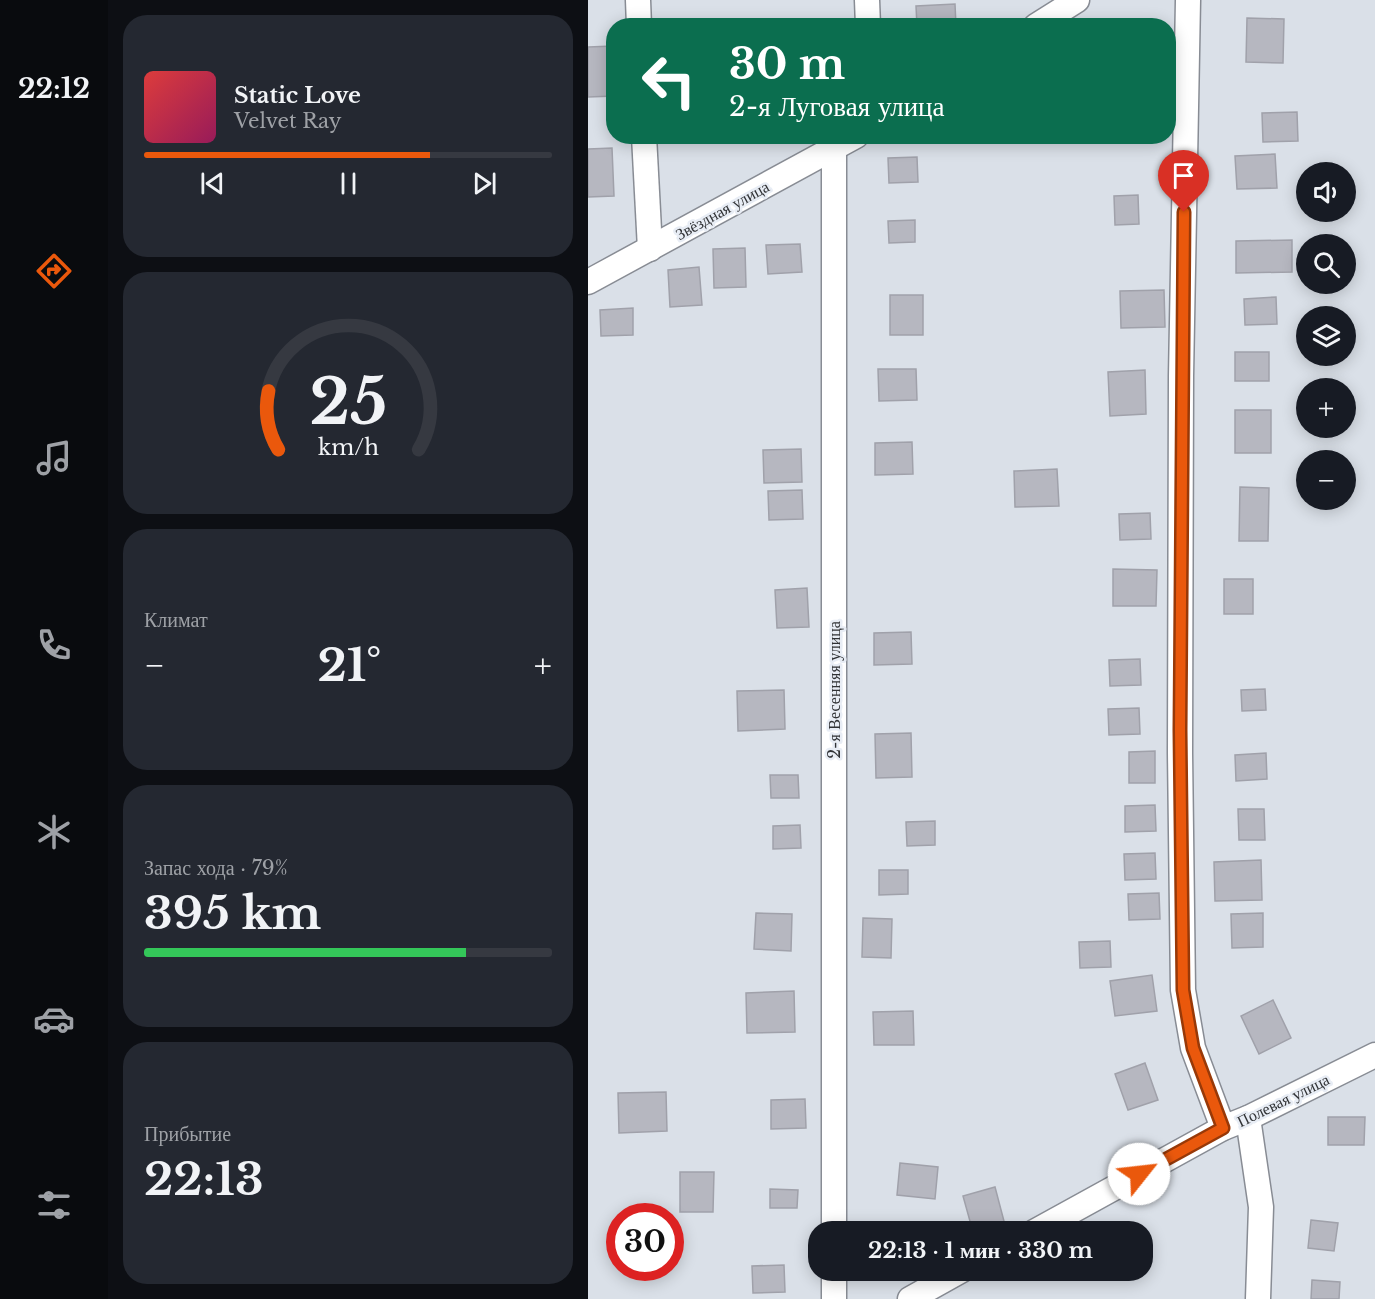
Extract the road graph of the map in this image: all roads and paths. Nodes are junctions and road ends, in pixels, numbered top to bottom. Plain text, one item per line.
1 (638, 0) edge
2 (867, 0) edge
3 (1077, 0) edge
4 (1188, 0) edge
5 (639, 18) edge
6 (868, 18) edge
7 (1049, 18) edge
8 (644, 144) edge
9 (842, 144) edge
10 (834, 149) junction
11 (650, 249) junction
12 (588, 282) edge
13 (1375, 1055) edge
14 (1248, 1118) junction
15 (1223, 1128) junction
16 (834, 1221) edge
17 (1054, 1221) edge
18 (834, 1281) edge
19 (942, 1281) edge
20 (834, 1299) edge
21 (910, 1299) edge
22 (1258, 1299) edge

1 - 5 street
2 - 6 street
3 - 7 street
4 - 15 street
8 - 11 street
9 - 10 street, Звёздная улица
10 - 11 street, Звёздная улица
10 - 16 street, 2-я Весенняя улица
11 - 12 street, Звёздная улица
13 - 14 street, Полевая улица
14 - 15 street, Полевая улица
14 - 22 street
15 - 17 street, Полевая улица
18 - 20 street
19 - 21 street

